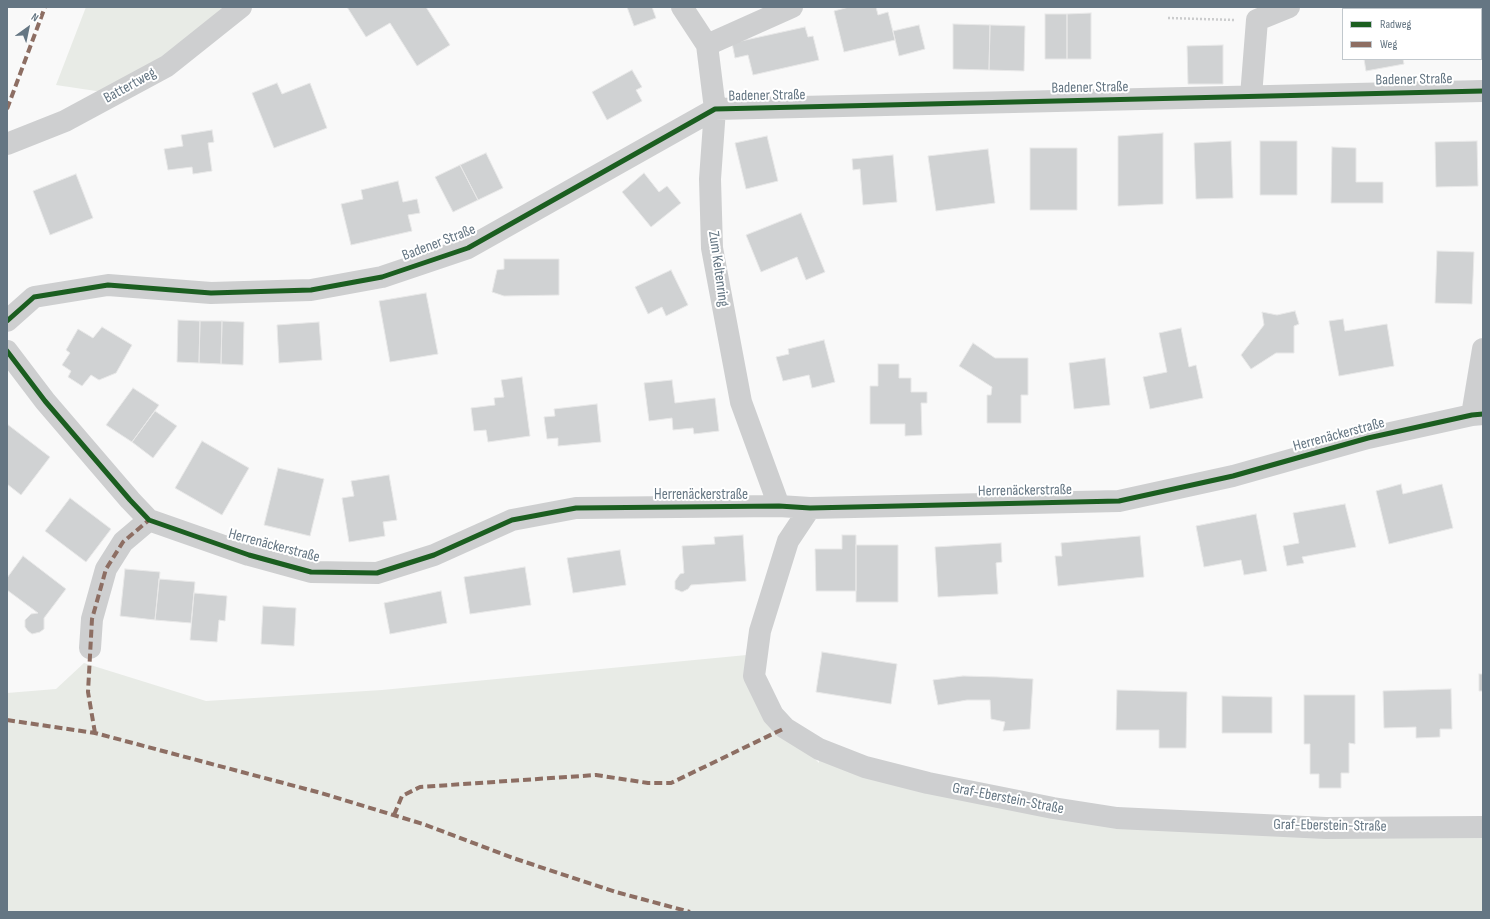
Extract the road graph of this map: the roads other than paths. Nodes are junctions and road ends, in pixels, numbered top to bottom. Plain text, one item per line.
1 (241, 7) edge
2 (682, 7) edge
3 (792, 7) edge
4 (1289, 7) edge
5 (707, 45) junction
6 (1483, 91) edge
7 (1251, 96) junction
8 (715, 109) junction
9 (7, 144) edge
10 (7, 321) edge
11 (1483, 349) edge
12 (7, 351) edge
13 (1477, 414) edge
14 (778, 506) junction
15 (810, 508) junction
16 (149, 520) junction
17 (90, 648) dead end
18 (1483, 827) edge

1 - 9 street, Battertweg
2 - 5 street, Zum Keltenring
3 - 5 street
4 - 7 street
5 - 8 street, Zum Keltenring
6 - 7 street, Badener Straße
7 - 8 street, Badener Straße
8 - 10 street, Badener Straße
8 - 14 street, Zum Keltenring
11 - 13 street
12 - 16 street, Herrenäckerstraße
13 - 15 street, Herrenäckerstraße
14 - 15 street, Herrenäckerstraße
14 - 16 street, Herrenäckerstraße
15 - 18 street, Graf-Eberstein-Straße
16 - 17 street

